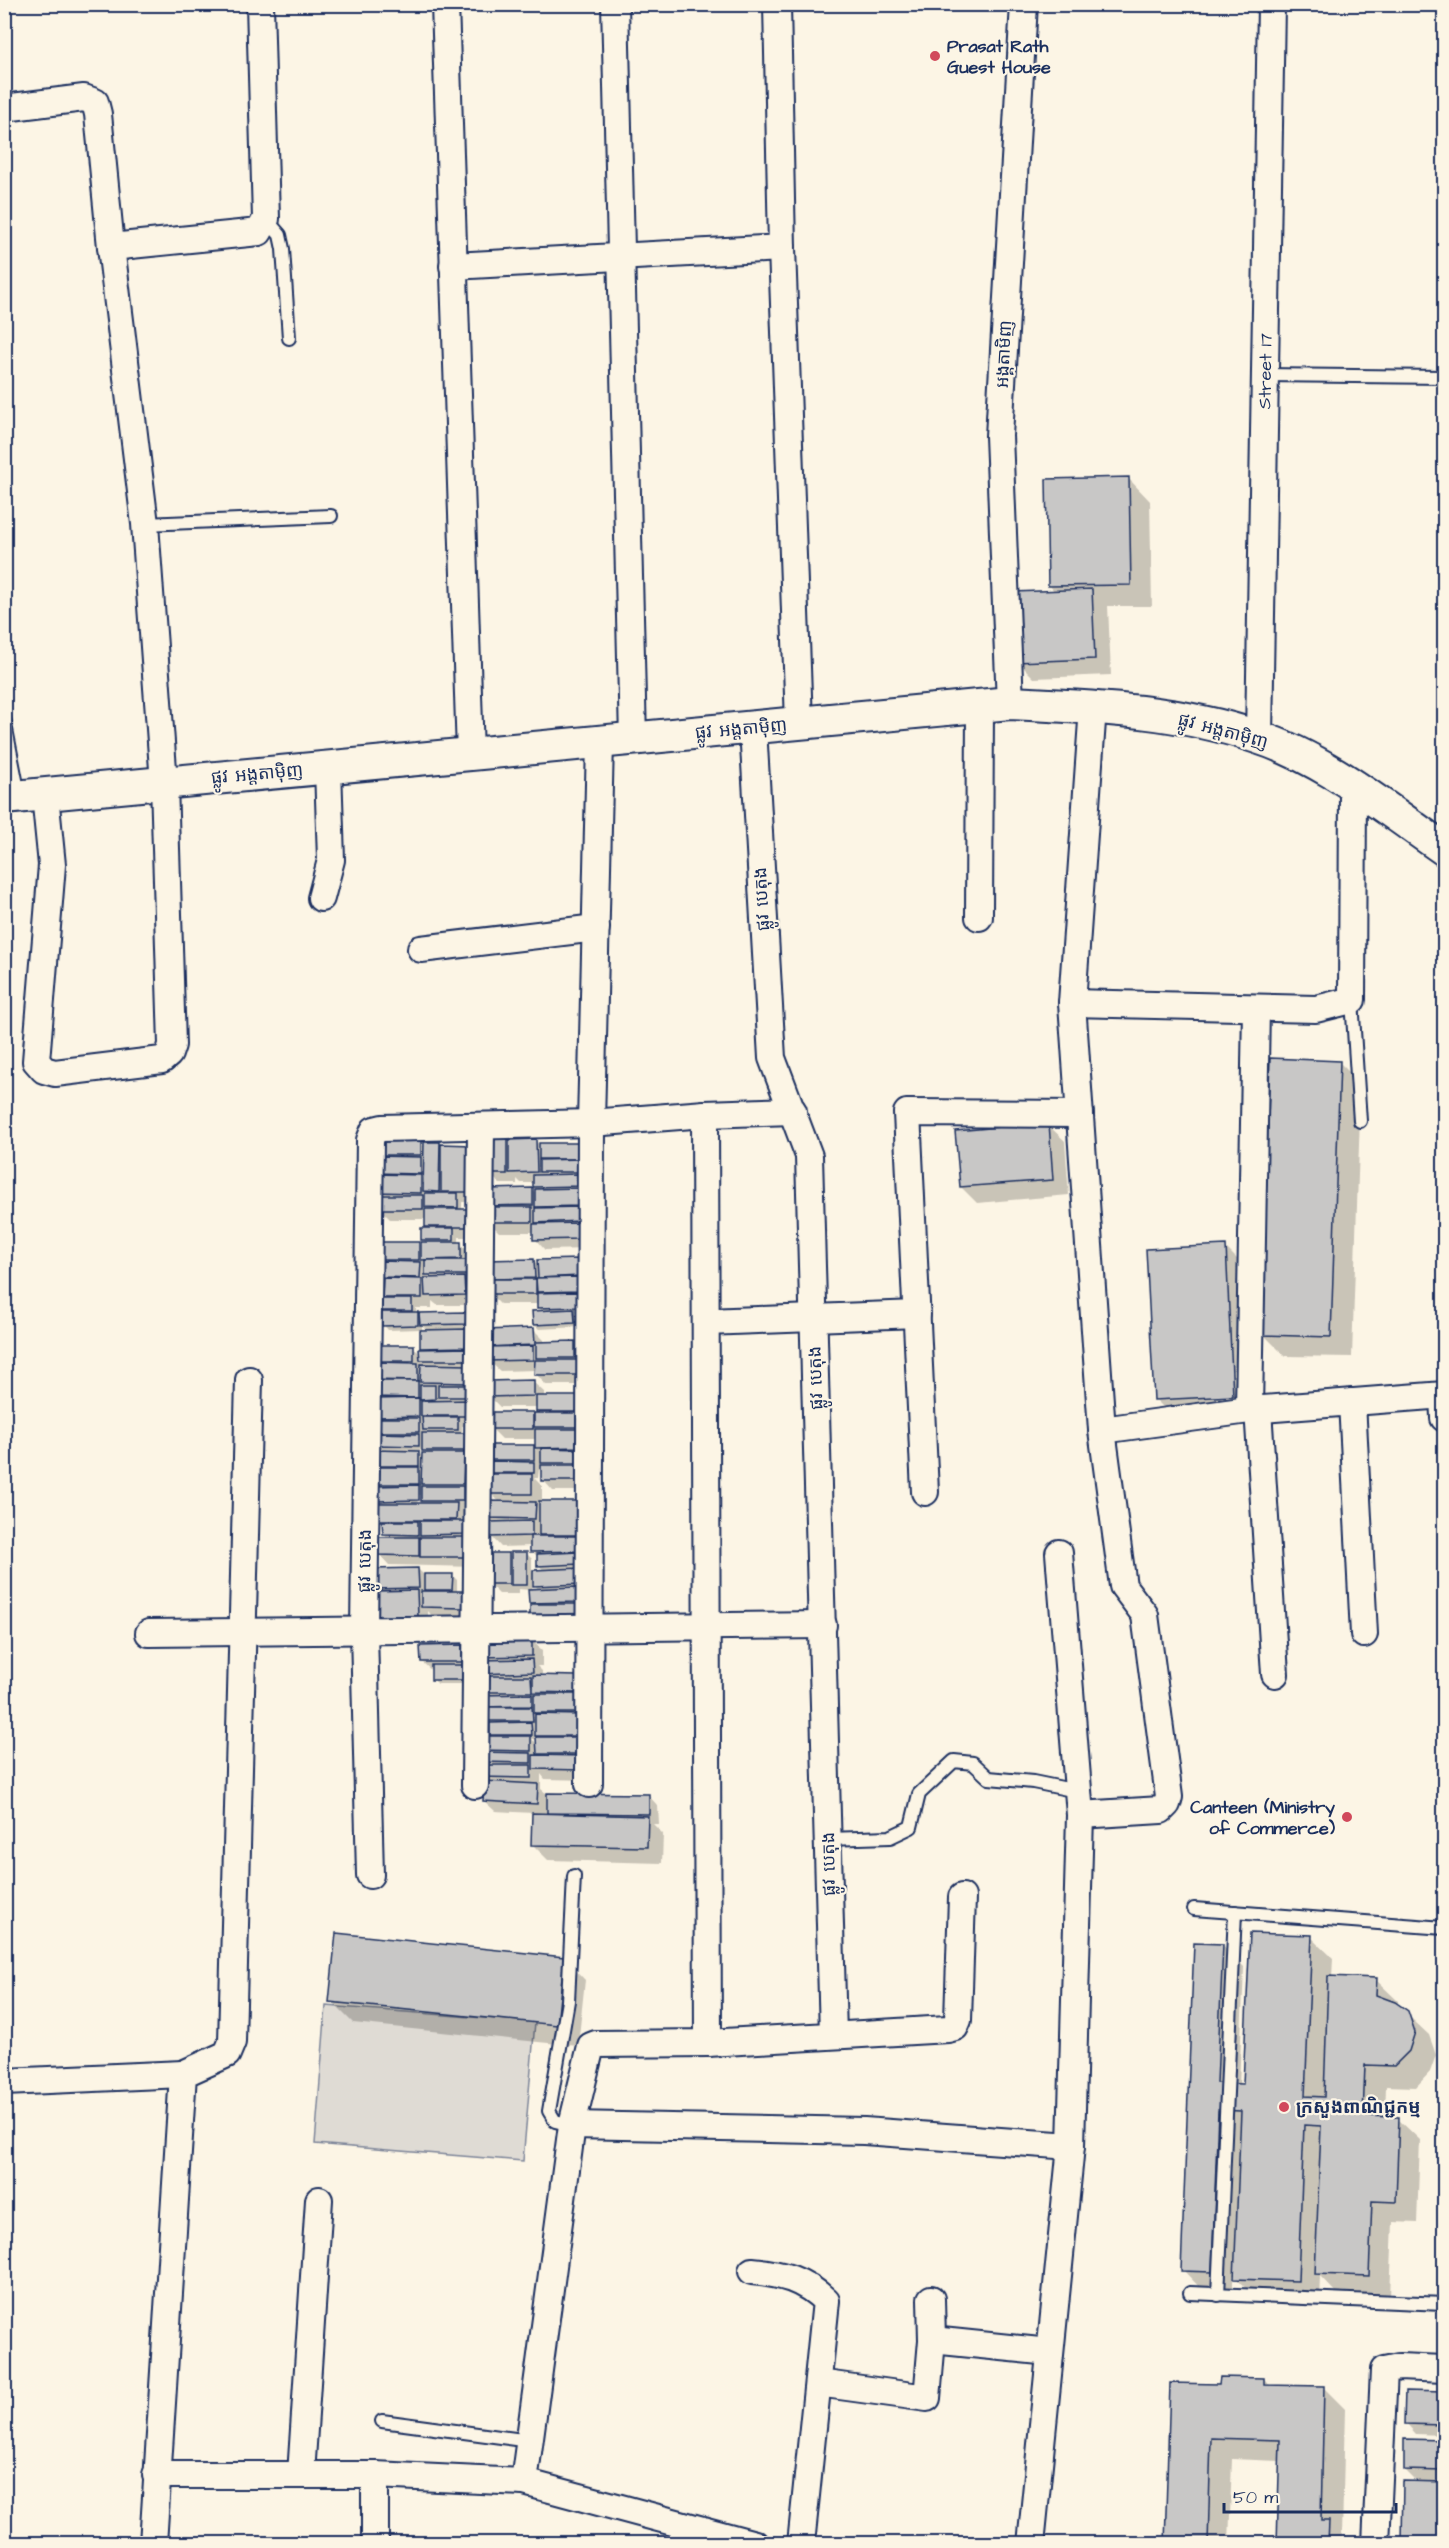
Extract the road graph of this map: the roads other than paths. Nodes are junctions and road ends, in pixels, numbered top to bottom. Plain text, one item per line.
1 (260, 4) edge
2 (445, 4) edge
3 (615, 4) edge
4 (777, 4) edge
5 (1024, 4) edge
6 (1271, 4) edge
7 (4, 108) edge
8 (266, 219) junction
9 (111, 247) junction
10 (782, 248) junction
11 (620, 257) junction
12 (453, 266) junction
13 (289, 339) dead end
14 (1264, 375) junction
15 (1444, 377) edge
16 (331, 516) dead end
17 (145, 524) junction
18 (995, 705) junction
19 (1093, 707) junction
20 (4, 719) edge
21 (799, 723) junction
22 (753, 728) junction
23 (1259, 737) junction
24 (633, 739) junction
25 (600, 742) junction
26 (470, 754) junction
27 (328, 768) junction
28 (164, 783) junction
29 (1353, 786) junction
30 (23, 797) edge
31 (1444, 849) edge
32 (321, 898) dead end
33 (978, 917) dead end
34 (596, 928) junction
35 (421, 949) dead end
36 (1353, 1000) junction
37 (1072, 1003) junction
38 (1256, 1008) junction
39 (793, 1111) junction
40 (705, 1114) junction
41 (1080, 1114) junction
42 (1360, 1121) dead end
43 (591, 1123) junction
44 (481, 1126) junction
45 (917, 1314) junction
46 (814, 1317) junction
47 (706, 1322) junction
48 (249, 1380) dead end
49 (1352, 1402) junction
50 (1444, 1403) edge
51 (1254, 1410) junction
52 (1102, 1431) junction
53 (925, 1492) dead end
54 (1059, 1553) dead end
55 (823, 1625) junction
56 (707, 1627) junction
57 (591, 1628) junction
58 (478, 1629) junction
59 (364, 1631) junction
60 (242, 1632) junction
61 (149, 1633) dead end
62 (1364, 1634) dead end
63 (1275, 1674) dead end
64 (589, 1784) dead end
65 (475, 1785) dead end
66 (1079, 1803) junction
67 (828, 1839) junction
68 (370, 1875) dead end
69 (574, 1876) dead end
70 (962, 1896) dead end
71 (1194, 1909) dead end
72 (1235, 1912) junction
73 (1444, 1928) edge
74 (833, 2035) junction
75 (708, 2043) junction
76 (183, 2074) junction
77 (4, 2082) edge
78 (572, 2125) junction
79 (1071, 2146) junction
80 (320, 2200) dead end
81 (752, 2271) dead end
82 (1190, 2293) dead end
83 (1218, 2295) junction
84 (931, 2299) dead end
85 (1444, 2304) edge
86 (932, 2340) junction
87 (1050, 2352) junction
88 (1444, 2369) edge
89 (818, 2383) junction
90 (382, 2421) dead end
91 (530, 2441) junction
92 (156, 2475) junction
93 (301, 2475) junction
94 (375, 2475) junction
95 (524, 2482) junction
96 (153, 2544) edge
97 (375, 2544) edge
98 (755, 2544) edge
99 (801, 2544) edge
100 (1031, 2544) edge
101 (1376, 2544) edge

1 - 8 street
2 - 12 street
3 - 11 street
4 - 10 street
5 - 18 street, អង្គតាមិញ
6 - 14 street, Street 17
7 - 9 street
8 - 9 street
8 - 13 lane
9 - 17 street
10 - 11 street
10 - 21 street
11 - 12 street
11 - 24 street
12 - 26 street
14 - 15 lane
14 - 23 street, Street 17
16 - 17 lane
17 - 28 street
18 - 19 street, ផ្លូវ អង្តតាម៉ិញ
18 - 21 street, ផ្លូវ អង្តតាម៉ិញ
18 - 33 street, អង្គតាមិញ
19 - 23 street, ផ្លូវ អង្តតាម៉ិញ
19 - 37 street
20 - 30 lane
21 - 22 street, ផ្លូវ អង្តតាម៉ិញ
22 - 24 street, ផ្លូវ អង្តតាម៉ិញ
22 - 39 street, ផ្លូវ បេតុង
23 - 29 street, ផ្លូវ អង្តតាម៉ិញ
24 - 25 street, ផ្លូវ អង្តតាម៉ិញ
25 - 26 street, ផ្លូវ អង្តតាម៉ិញ
25 - 34 street
26 - 27 street, ផ្លូវ អង្តតាម៉ិញ
27 - 28 street, ផ្លូវ អង្តតាម៉ិញ
27 - 32 street
28 - 30 street, ផ្លូវ អង្តតាម៉ិញ
28 - 30 street
29 - 31 street, ផ្លូវ អង្តតាម៉ិញ
29 - 36 street
34 - 35 street
34 - 43 street
36 - 38 street
36 - 42 lane
37 - 38 street
37 - 41 street
38 - 51 street
39 - 40 street
39 - 46 street, ផ្លូវ បេតុង
40 - 43 street
40 - 47 street
41 - 45 street
41 - 52 street
43 - 44 street
43 - 57 street
44 - 58 street
44 - 59 street, ផ្លូវ បេតុង
45 - 46 street
45 - 53 street
46 - 47 street
46 - 55 street, ផ្លូវ បេតុង
47 - 56 street
48 - 60 street
49 - 50 street
49 - 51 street
49 - 62 street
51 - 52 street
51 - 63 street
52 - 66 street
54 - 66 street
55 - 56 street
55 - 67 street, ផ្លូវ បេតុង
56 - 57 street
56 - 75 street
57 - 58 street
57 - 64 street
58 - 59 street
58 - 65 street
59 - 60 street
59 - 68 street, ផ្លូវ បេតុង
60 - 61 street
60 - 76 street
66 - 67 lane
66 - 79 street
67 - 74 street, ផ្លូវ បេតុង
69 - 78 lane
70 - 74 street
71 - 72 lane
72 - 73 lane
72 - 83 lane
74 - 75 street
75 - 78 street
76 - 77 street
76 - 92 street
78 - 79 street
78 - 91 street
79 - 87 street
80 - 93 street
81 - 89 street
82 - 83 lane
83 - 85 lane
84 - 86 street
86 - 87 street
86 - 89 street
87 - 100 street
88 - 101 street
89 - 99 street
90 - 91 lane
91 - 95 street
92 - 93 street
92 - 96 street
93 - 94 street
94 - 95 street
94 - 97 street
95 - 98 street

